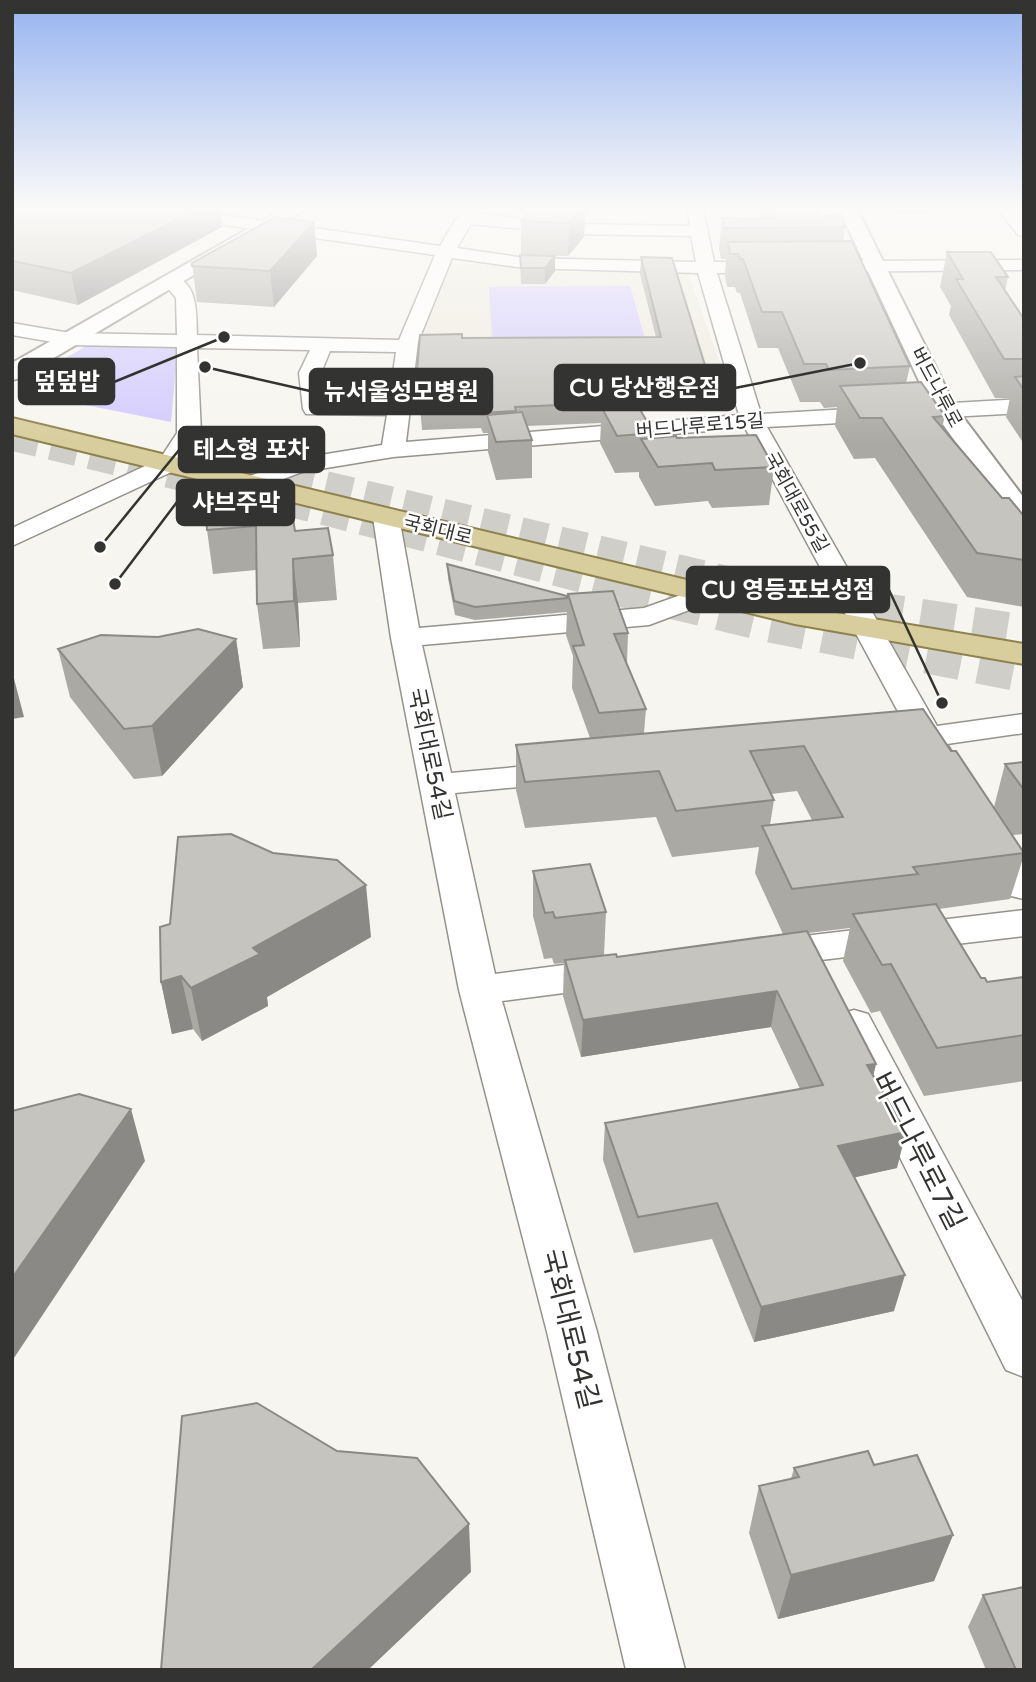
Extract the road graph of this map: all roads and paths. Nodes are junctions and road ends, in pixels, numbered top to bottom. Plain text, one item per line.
1 (159, 287) edge
2 (177, 287) edge
3 (431, 287) edge
4 (712, 287) edge
5 (887, 287) edge
6 (12, 328) edge
7 (70, 338) junction
8 (186, 342) junction
9 (323, 344) junction
10 (407, 346) junction
11 (12, 373) edge
12 (1024, 406) edge
13 (399, 408) junction
14 (944, 409) junction
15 (752, 421) junction
16 (12, 426) edge
17 (393, 450) junction
18 (169, 464) junction
19 (251, 484) junction
20 (386, 517) junction
21 (1024, 517) edge
22 (12, 538) edge
23 (706, 594) junction
24 (867, 629) junction
25 (406, 638) junction
26 (1024, 654) edge
27 (1024, 723) edge
28 (928, 738) junction
29 (872, 743) edge
30 (595, 770) edge
31 (950, 772) edge
32 (436, 785) junction
33 (972, 807) edge
34 (1024, 887) edge
35 (1024, 923) edge
36 (731, 958) edge
37 (648, 968) edge
38 (828, 976) junction
39 (479, 990) junction
40 (1024, 1354) edge
41 (656, 1670) edge

1 - 7 main road
2 - 8 street
3 - 10 street
4 - 15 street, 국회대로55길
5 - 14 main road, 버드나루로
6 - 7 street
7 - 8 street
7 - 11 main road
8 - 9 street
8 - 18 street
9 - 10 street
9 - 13 street
10 - 13 street
12 - 14 street, 버드나루로15길
13 - 17 street
14 - 15 street, 버드나루로15길
14 - 21 main road, 버드나루로
15 - 17 street, 버드나루로15길
15 - 24 street, 국회대로55길
16 - 18 main road, 국회대로
17 - 19 street, 버드나루로15길
18 - 19 main road, 국회대로
18 - 22 street
19 - 20 main road, 국회대로
20 - 23 main road, 국회대로
20 - 25 street, 국회대로54길
23 - 24 main road, 국회대로
23 - 25 street
24 - 26 main road, 국회대로
24 - 28 street, 국회대로55길
25 - 32 street, 국회대로54길
27 - 28 street
28 - 29 street
28 - 31 street, 국회대로55길
30 - 32 street
32 - 39 street, 국회대로54길
33 - 34 street
35 - 38 street
36 - 38 street
37 - 39 street
38 - 40 street, 버드나루로7길
39 - 41 street, 국회대로54길

